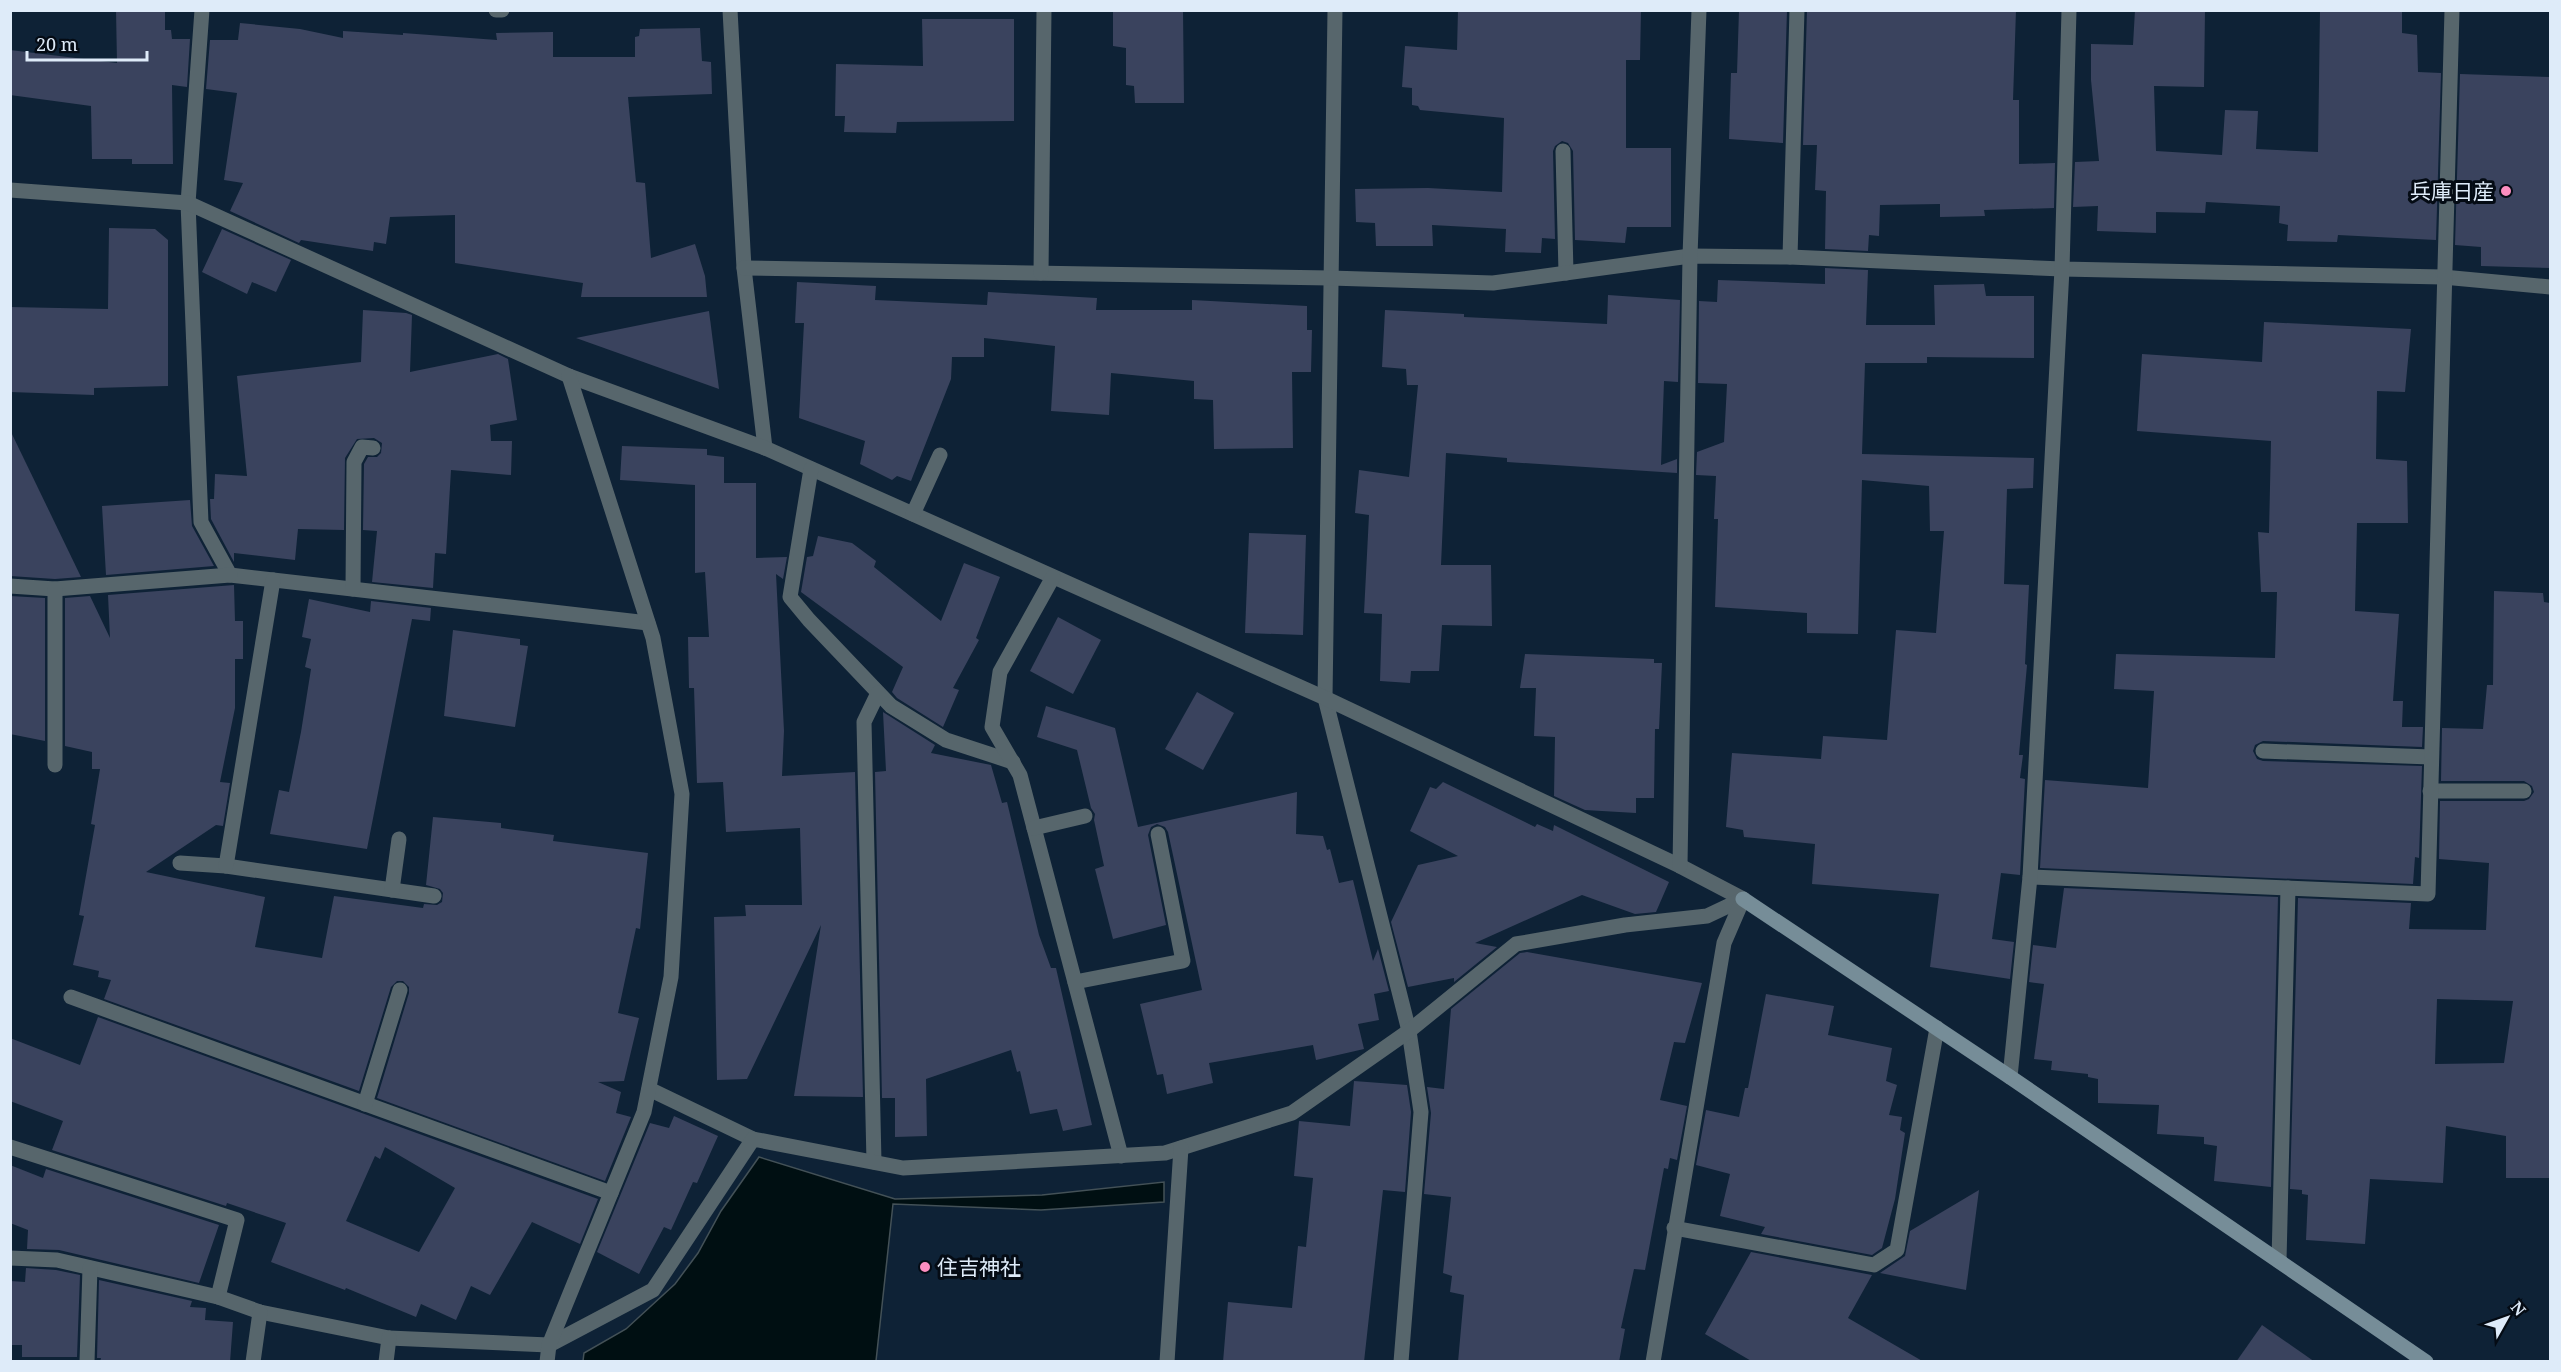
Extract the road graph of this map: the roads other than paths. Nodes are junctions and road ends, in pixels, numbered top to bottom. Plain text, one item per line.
1 (202, 10) edge
2 (730, 10) edge
3 (1044, 10) edge
4 (1335, 10) edge
5 (1699, 10) edge
6 (1797, 10) edge
7 (2069, 10) edge
8 (2452, 10) edge
9 (1563, 151) dead end
10 (10, 190) edge
11 (188, 203) junction
12 (1690, 256) junction
13 (1790, 256) junction
14 (744, 268) junction
15 (2062, 269) junction
16 (1041, 273) junction
17 (1566, 273) junction
18 (2444, 277) junction
19 (1330, 278) junction
20 (2550, 287) edge
21 (569, 375) junction
22 (373, 448) dead end
23 (765, 448) junction
24 (940, 455) dead end
25 (811, 469) junction
26 (913, 514) junction
27 (230, 575) junction
28 (1053, 577) junction
29 (273, 580) junction
30 (10, 586) edge
31 (55, 589) junction
32 (353, 589) junction
33 (648, 623) junction
34 (878, 693) junction
35 (1325, 698) junction
36 (2263, 751) dead end
37 (2431, 757) junction
38 (1013, 762) junction
39 (55, 765) dead end
40 (2430, 791) junction
41 (2524, 791) dead end
42 (1085, 816) dead end
43 (1034, 828) junction
44 (1158, 834) dead end
45 (399, 839) dead end
46 (180, 862) dead end
47 (226, 866) junction
48 (1680, 866) junction
49 (2030, 877) junction
50 (2288, 888) junction
51 (392, 890) junction
52 (434, 896) dead end
53 (1743, 899) junction
54 (1075, 982) junction
55 (400, 990) dead end
56 (71, 997) dead end
57 (1937, 1028) junction
58 (1409, 1031) junction
59 (2010, 1077) junction
60 (649, 1089) junction
61 (365, 1104) junction
62 (753, 1139) junction
63 (10, 1147) edge
64 (1181, 1148) junction
65 (1121, 1156) junction
66 (874, 1162) junction
67 (611, 1193) junction
68 (1674, 1228) junction
69 (10, 1258) edge
70 (2279, 1261) junction
71 (90, 1268) junction
72 (218, 1297) junction
73 (260, 1312) junction
74 (389, 1338) junction
75 (549, 1345) junction
76 (87, 1362) edge
77 (253, 1362) edge
78 (386, 1362) edge
79 (547, 1362) edge
80 (1167, 1362) edge
81 (1401, 1362) edge
82 (1653, 1362) edge
83 (2426, 1362) edge

1 - 11 street
2 - 14 street
3 - 16 street
4 - 19 street
5 - 12 street
6 - 13 street
7 - 15 street
8 - 18 street
9 - 17 street
10 - 11 street
11 - 21 street
11 - 27 street
12 - 13 street
12 - 17 street
12 - 48 street
13 - 15 street
14 - 16 street
14 - 23 street
15 - 18 street
15 - 49 street
16 - 19 street
17 - 19 street
18 - 20 street
18 - 37 street
19 - 35 street
21 - 23 street
21 - 33 street
22 - 32 street
23 - 25 street
24 - 26 street
25 - 26 street
25 - 34 street
26 - 28 street
27 - 29 street
27 - 31 street
28 - 35 street
28 - 38 street
29 - 32 street
29 - 47 street
30 - 31 street
31 - 39 street
32 - 33 street
33 - 60 street
34 - 38 street
34 - 66 street
35 - 48 street
35 - 58 street
36 - 37 street
37 - 40 street
38 - 43 street
40 - 41 street
40 - 50 street
42 - 43 street
43 - 54 street
44 - 54 street
45 - 51 street
46 - 47 street
47 - 51 street
48 - 53 street
49 - 50 street
49 - 59 street
50 - 70 street
51 - 52 street
53 - 57 street
53 - 58 street
53 - 68 street
54 - 65 street
55 - 61 street
56 - 61 street
57 - 59 street
57 - 68 street
58 - 64 street
58 - 81 street
59 - 70 street
60 - 62 street
60 - 67 street
61 - 67 street
62 - 66 street
62 - 75 street
63 - 72 street
64 - 65 street
64 - 80 street
65 - 66 street
67 - 75 street
68 - 82 street
69 - 71 street
70 - 83 street
71 - 72 street
71 - 76 street
72 - 73 street
73 - 74 street
73 - 77 street
74 - 75 street
74 - 78 street
75 - 79 street

